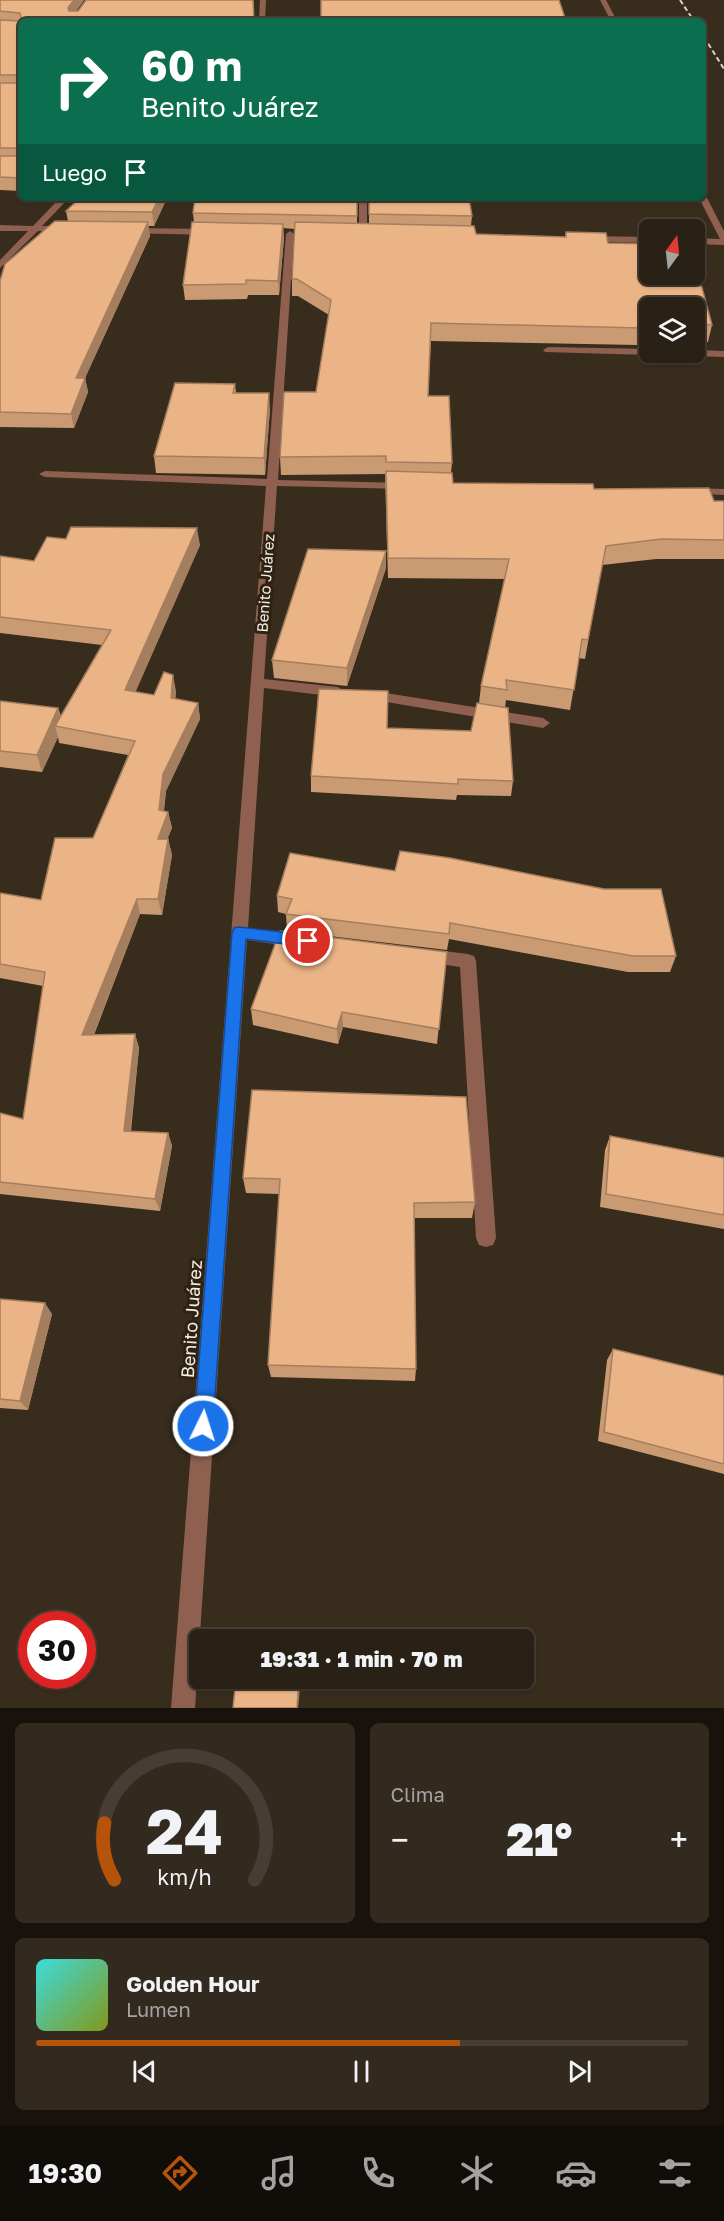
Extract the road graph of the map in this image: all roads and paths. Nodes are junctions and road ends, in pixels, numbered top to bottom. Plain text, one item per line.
1 (263, 0) edge
2 (603, 0) edge
3 (262, 18) edge
4 (612, 18) edge
5 (62, 201) edge
6 (363, 201) edge
7 (705, 201) edge
8 (724, 211) edge
9 (712, 215) junction
10 (0, 228) edge
11 (34, 229) junction
12 (81, 230) edge
13 (116, 230) edge
14 (220, 233) edge
15 (291, 234) edge
16 (375, 234) edge
17 (578, 239) edge
18 (639, 240) edge
19 (724, 241) edge
20 (705, 242) edge
21 (0, 265) edge
22 (548, 350) dead end
23 (639, 352) edge
24 (705, 353) edge
25 (724, 354) edge
26 (45, 474) dead end
27 (272, 483) junction
28 (415, 486) edge
29 (676, 491) edge
30 (724, 492) edge
31 (257, 683) junction
32 (543, 723) dead end
33 (239, 933) junction
34 (308, 941) edge
35 (411, 954) edge
36 (486, 1238) dead end
37 (183, 1708) edge

1 - 3 street
2 - 4 street
5 - 11 street
6 - 16 street
7 - 9 street
8 - 9 street
9 - 19 street
10 - 11 street
11 - 12 street
11 - 21 street
13 - 14 street
15 - 27 street, Benito Juárez
17 - 18 street
19 - 20 street
22 - 23 street
24 - 25 street
26 - 27 street
27 - 28 street
27 - 31 street, Benito Juárez
29 - 30 street
31 - 32 street
31 - 33 street, Benito Juárez
33 - 34 street
33 - 37 street, Benito Juárez
35 - 36 street

